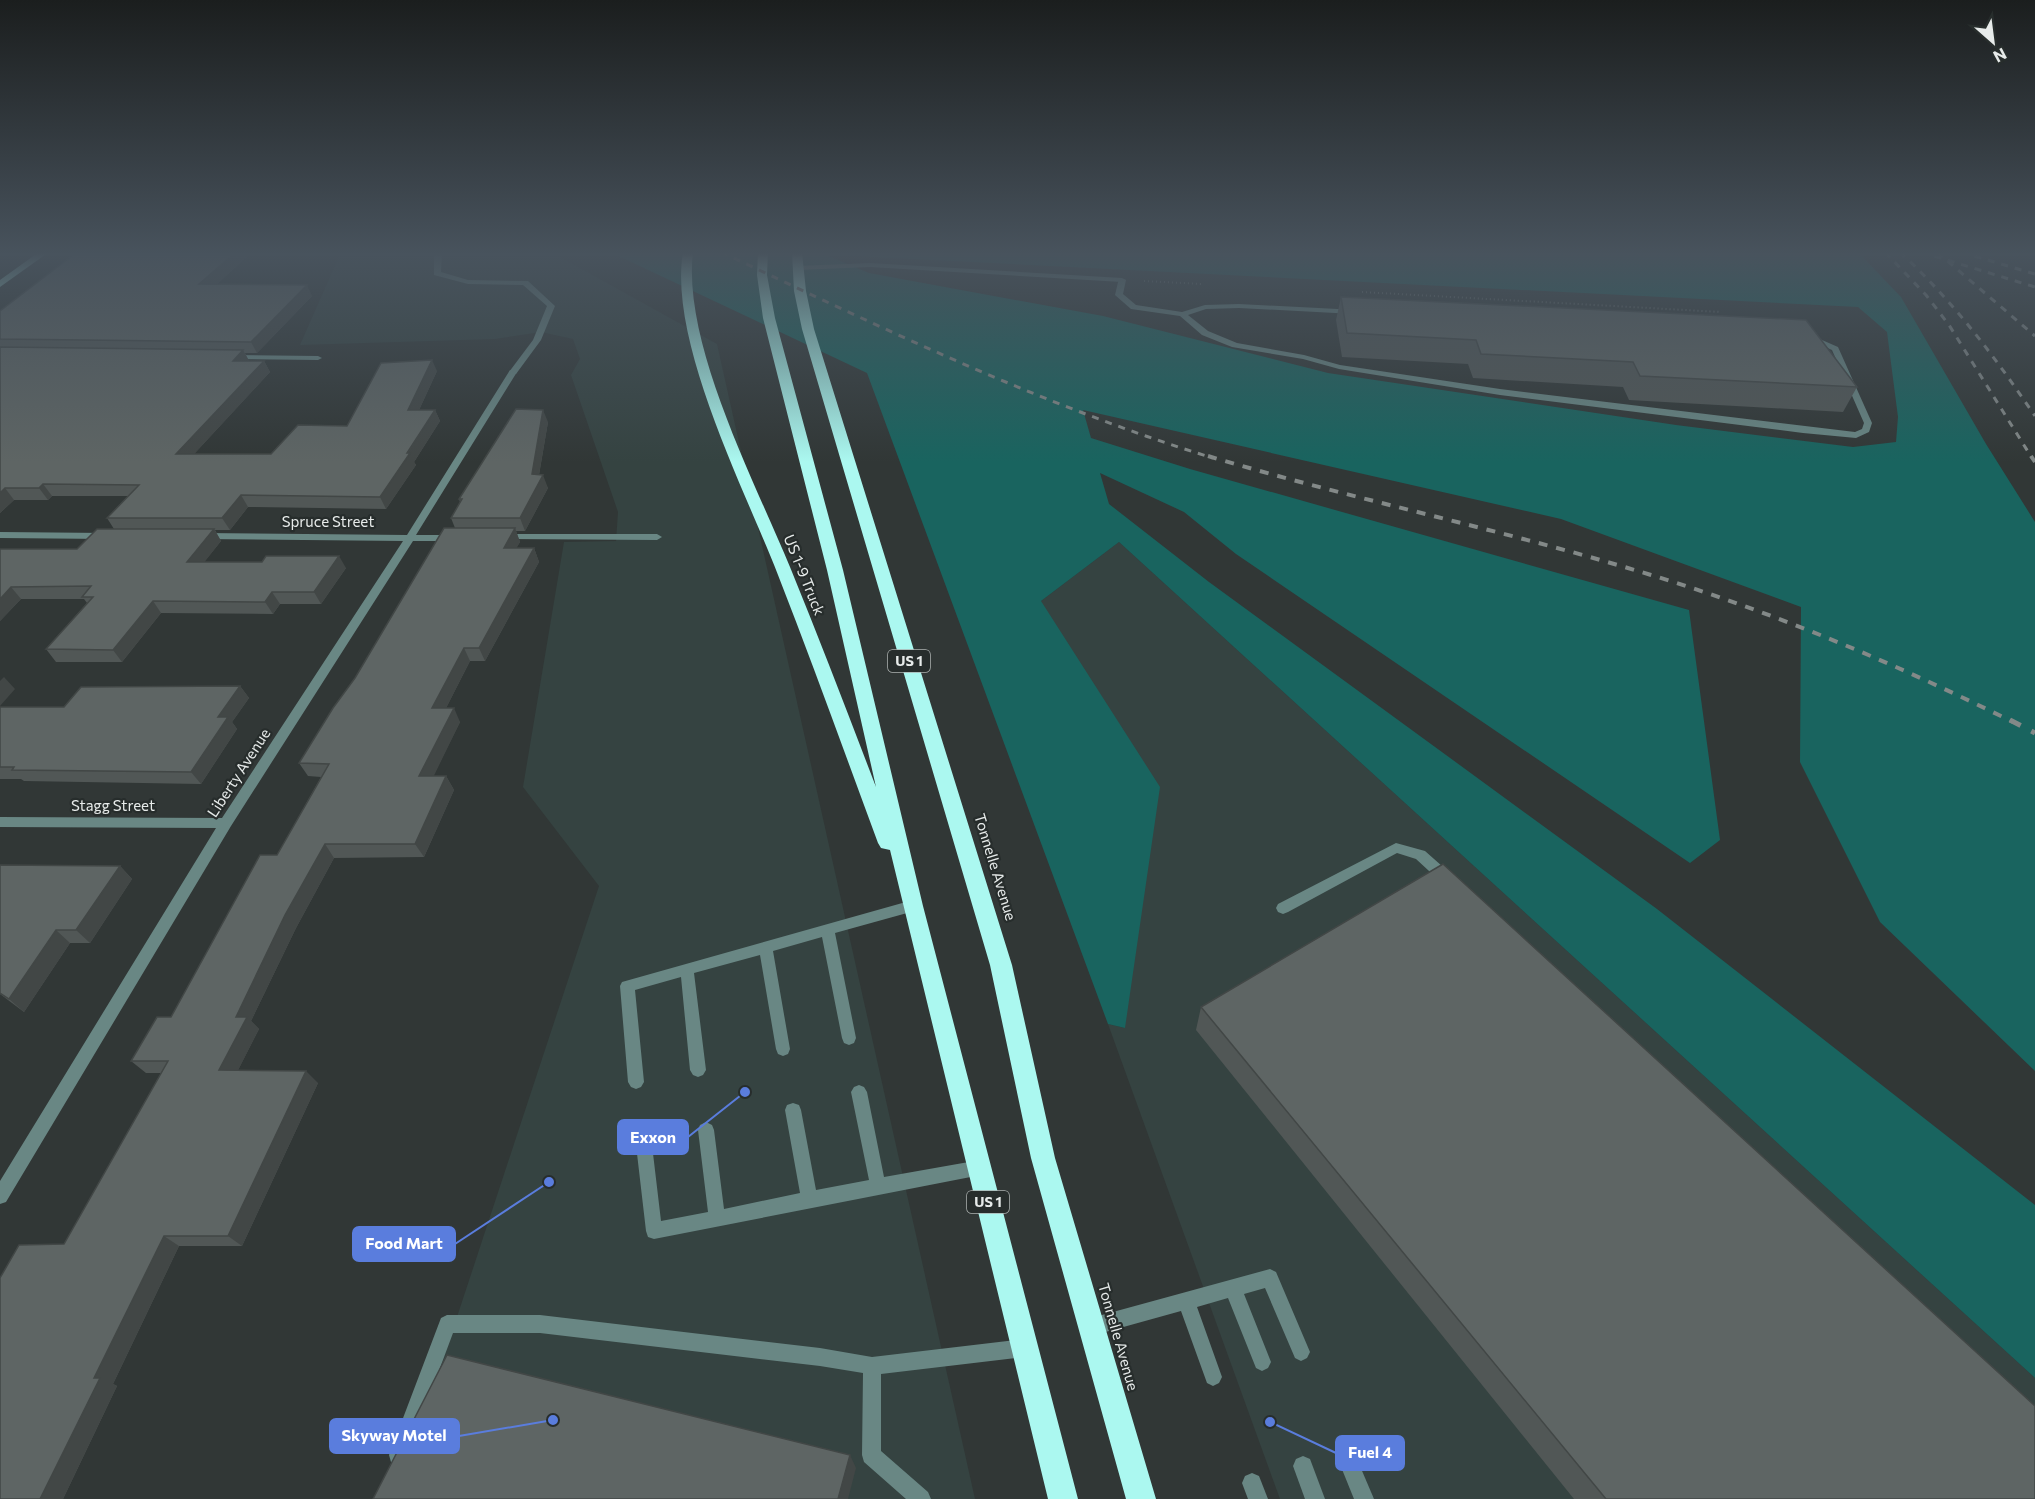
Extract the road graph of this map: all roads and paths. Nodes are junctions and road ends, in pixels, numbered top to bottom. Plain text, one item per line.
1 (544, 322) edge
2 (693, 322) edge
3 (771, 322) edge
4 (807, 322) edge
5 (1192, 322) edge
6 (1796, 335) edge
7 (224, 357) edge
8 (318, 358) dead end
9 (0, 535) edge
10 (118, 536) edge
11 (189, 536) edge
12 (410, 537) junction
13 (469, 537) edge
14 (493, 537) edge
15 (657, 537) dead end
16 (0, 822) edge
17 (226, 823) junction
18 (1458, 889) edge
19 (913, 906) junction
20 (1283, 908) dead end
21 (828, 931) junction
22 (766, 949) junction
23 (687, 970) junction
24 (849, 1038) dead end
25 (783, 1049) dead end
26 (698, 1070) dead end
27 (636, 1082) dead end
28 (859, 1092) dead end
29 (793, 1110) dead end
30 (706, 1130) dead end
31 (644, 1145) dead end
32 (980, 1168) junction
33 (878, 1186) junction
34 (0, 1196) edge
35 (809, 1199) junction
36 (717, 1218) junction
37 (1233, 1289) junction
38 (1186, 1301) junction
39 (1091, 1327) junction
40 (1025, 1348) junction
41 (1301, 1352) dead end
42 (1262, 1362) dead end
43 (872, 1366) junction
44 (1214, 1377) dead end
45 (1344, 1452) dead end
46 (394, 1466) edge
47 (1303, 1466) dead end
48 (921, 1499) edge
49 (1063, 1499) edge
50 (1141, 1499) edge
51 (1316, 1499) edge
52 (1364, 1499) edge

1 - 12 street, Liberty Avenue
2 - 19 highway, US 1-9 Truck
3 - 19 highway, US 1
4 - 39 highway, Tonnelle Avenue / US 1
5 - 6 street
7 - 8 street
9 - 10 street
11 - 12 street, Spruce Street
12 - 13 street, Spruce Street
12 - 17 street, Liberty Avenue
14 - 15 street
16 - 17 street, Stagg Street
17 - 34 street, Liberty Avenue
18 - 20 street
19 - 21 street
19 - 32 highway, US 1
21 - 22 street
21 - 24 street
22 - 23 street
22 - 25 street
23 - 26 street
23 - 27 street
28 - 33 street
29 - 35 street
30 - 36 street
31 - 36 street
32 - 33 street
32 - 40 highway, US 1
33 - 35 street
35 - 36 street
37 - 38 street
37 - 41 street
37 - 42 street
38 - 39 street
38 - 44 street
39 - 50 highway, Tonnelle Avenue / US 1
40 - 43 street
40 - 49 highway, US 1
43 - 46 street
43 - 48 street
45 - 52 street
47 - 51 street

